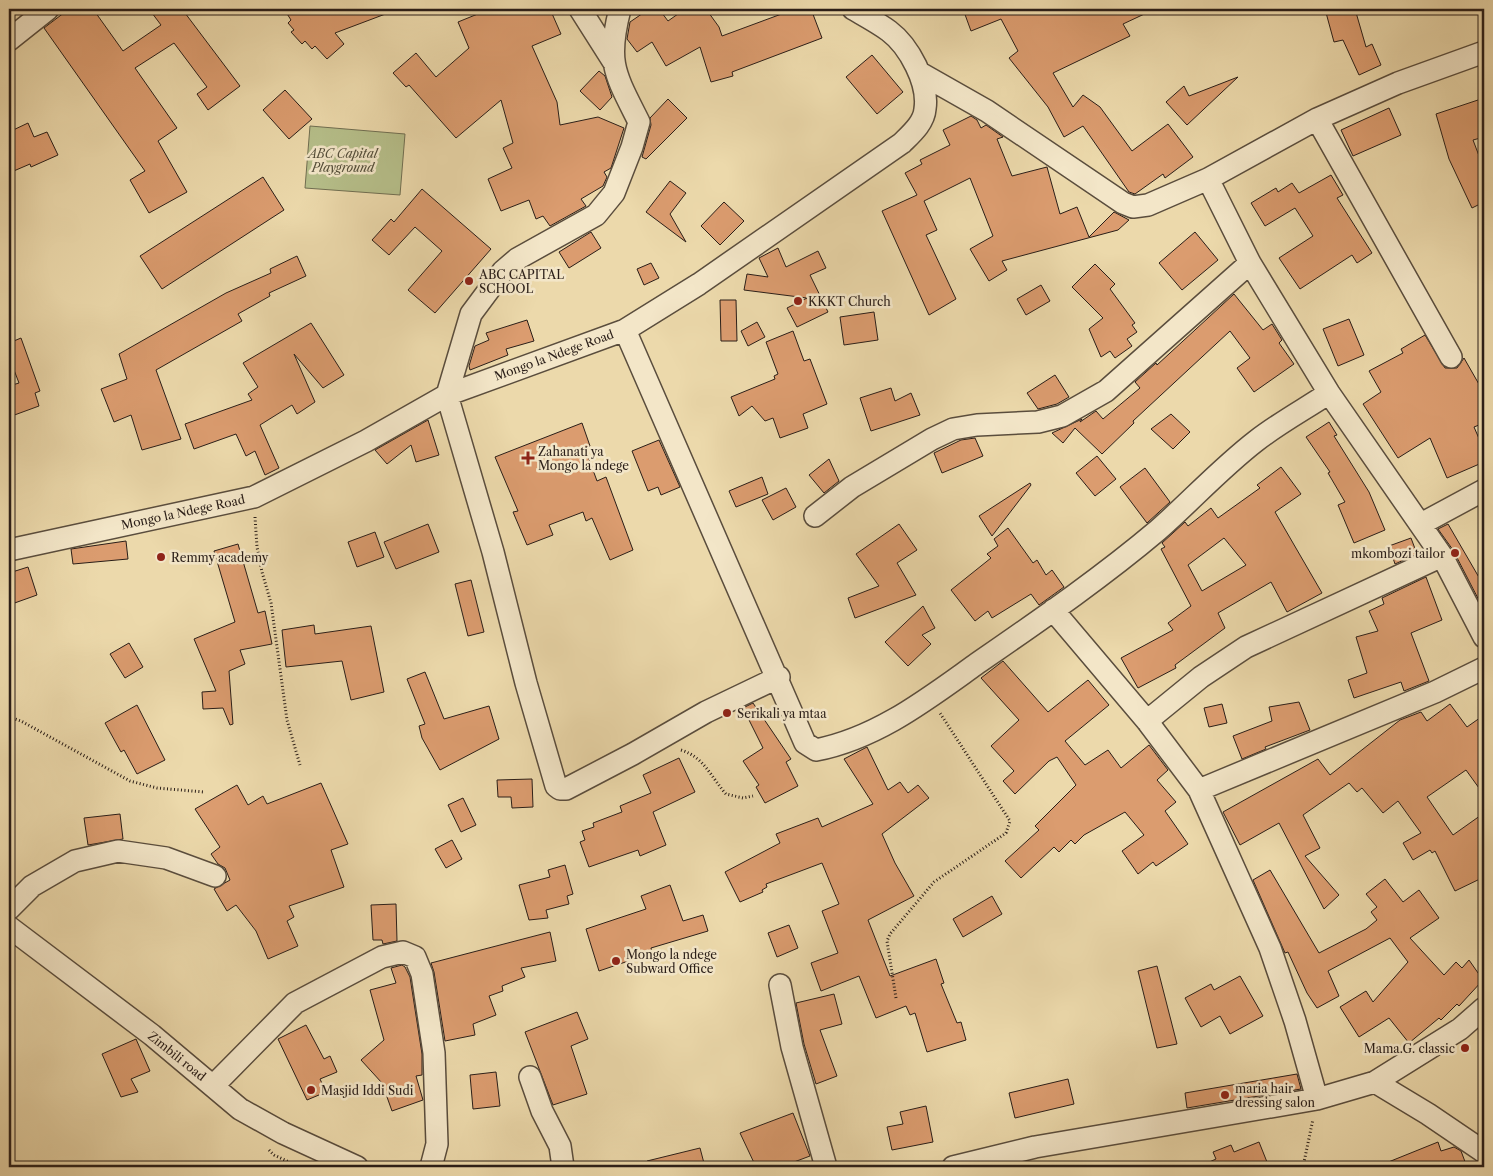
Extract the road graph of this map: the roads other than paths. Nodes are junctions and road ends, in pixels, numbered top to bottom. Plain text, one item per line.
1 (48, 9) edge
2 (580, 9) edge
3 (620, 9) edge
4 (852, 9) edge
5 (9, 40) edge
6 (1483, 56) edge
7 (612, 61) junction
8 (920, 73) junction
9 (1317, 119) junction
10 (1208, 179) junction
11 (1250, 263) junction
12 (626, 330) junction
13 (1451, 357) dead end
14 (1329, 393) junction
15 (446, 395) junction
16 (1484, 490) edge
17 (815, 516) dead end
18 (1421, 524) junction
19 (9, 550) edge
20 (1442, 556) junction
21 (1053, 610) junction
22 (1484, 637) edge
23 (1484, 668) edge
24 (778, 677) junction
25 (1147, 721) junction
26 (1199, 790) junction
27 (215, 876) dead end
28 (9, 909) edge
29 (9, 927) edge
30 (780, 985) dead end
31 (1484, 1008) edge
32 (530, 1077) dead end
33 (1375, 1082) junction
34 (213, 1084) junction
35 (1317, 1099) junction
36 (1484, 1152) edge
37 (357, 1167) edge
38 (431, 1167) edge
39 (563, 1167) edge
40 (826, 1167) edge
41 (953, 1167) edge

1 - 5 street
2 - 7 street
3 - 7 street
4 - 8 street, Mongo la Ndege Road
6 - 9 street
7 - 15 street
8 - 10 street
8 - 12 street, Mongo la Ndege Road
9 - 10 street
9 - 13 street
10 - 11 street
11 - 14 street
11 - 17 street
12 - 15 street, Mongo la Ndege Road
12 - 24 street
14 - 18 street
14 - 21 street
15 - 19 street, Mongo la Ndege Road
15 - 24 street
16 - 18 street
18 - 20 street
20 - 22 street
20 - 25 street
21 - 24 street
21 - 25 street
23 - 26 street
25 - 26 street
26 - 35 street
27 - 28 street
29 - 34 street, Zimbili road
30 - 40 street
31 - 33 street
32 - 39 street
33 - 35 street
33 - 36 street
34 - 37 street, Zimbili road
34 - 38 street
35 - 41 street

